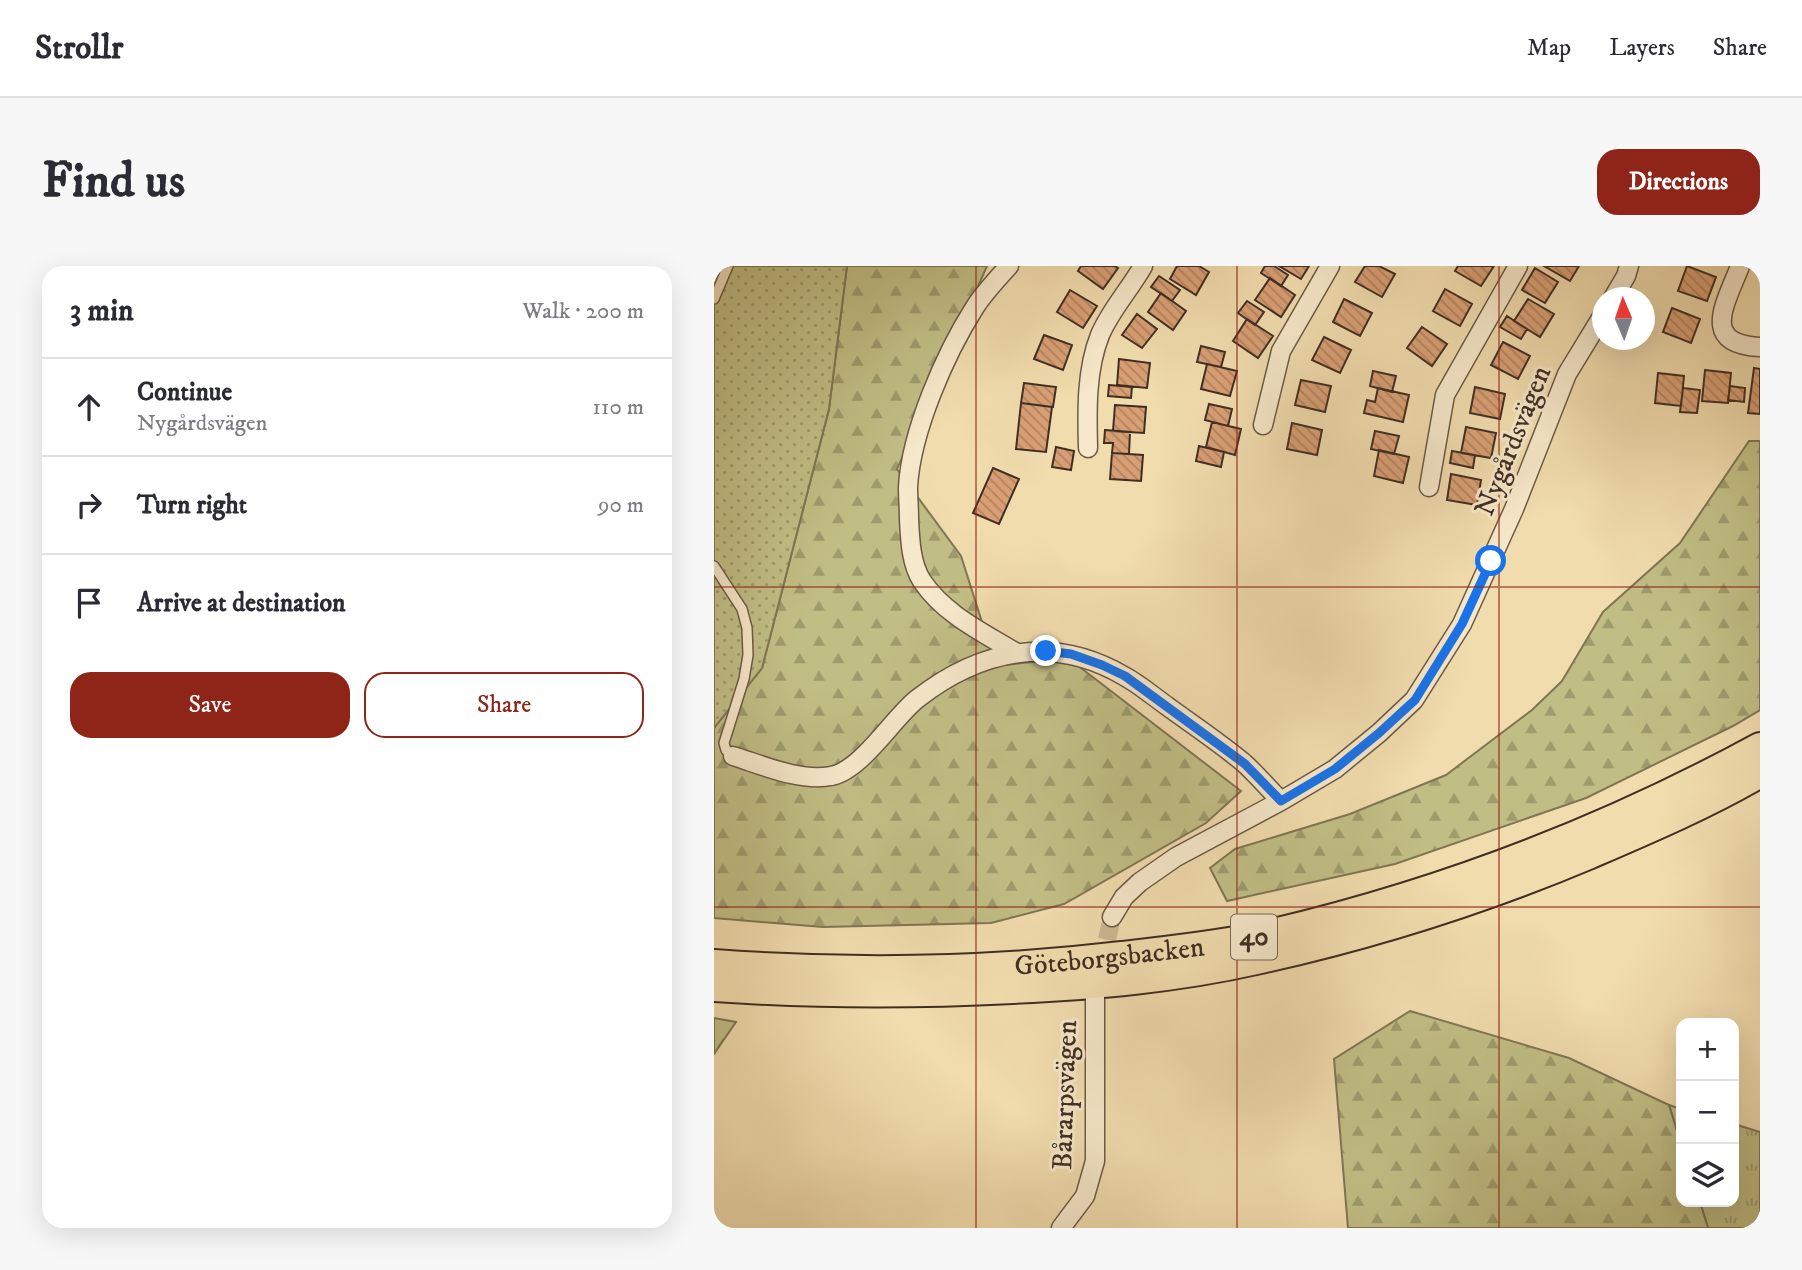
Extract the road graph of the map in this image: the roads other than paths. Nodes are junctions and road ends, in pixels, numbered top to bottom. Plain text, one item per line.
1 (728, 266) edge
2 (1009, 266) edge
3 (1143, 266) edge
4 (1330, 266) edge
5 (1518, 266) edge
6 (1629, 266) edge
7 (1740, 266) edge
8 (1620, 287) edge
9 (714, 299) edge
10 (1592, 332) edge
11 (1760, 347) edge
12 (1263, 425) dead end
13 (1088, 448) dead end
14 (1429, 487) dead end
15 (714, 566) edge
16 (1015, 652) junction
17 (1760, 747) edge
18 (733, 756) joint
19 (1760, 773) edge
20 (1281, 801) junction
21 (1112, 917) tunnel mouth
22 (714, 964) edge
23 (714, 987) edge
24 (1095, 997) dead end
25 (1061, 1228) edge

1 - 9 lane
2 - 16 street
3 - 13 street
4 - 12 street
5 - 14 street
6 - 8 street
7 - 11 street
10 - 20 street, Nygårdsvägen
15 - 18 lane
16 - 18 street
16 - 20 street
17 - 22 highway, Göteborgsbacken / 40
19 - 23 highway, Göteborgsbacken / 40
20 - 21 street, Nygårdsvägen
24 - 25 street, Bårarpsvägen

